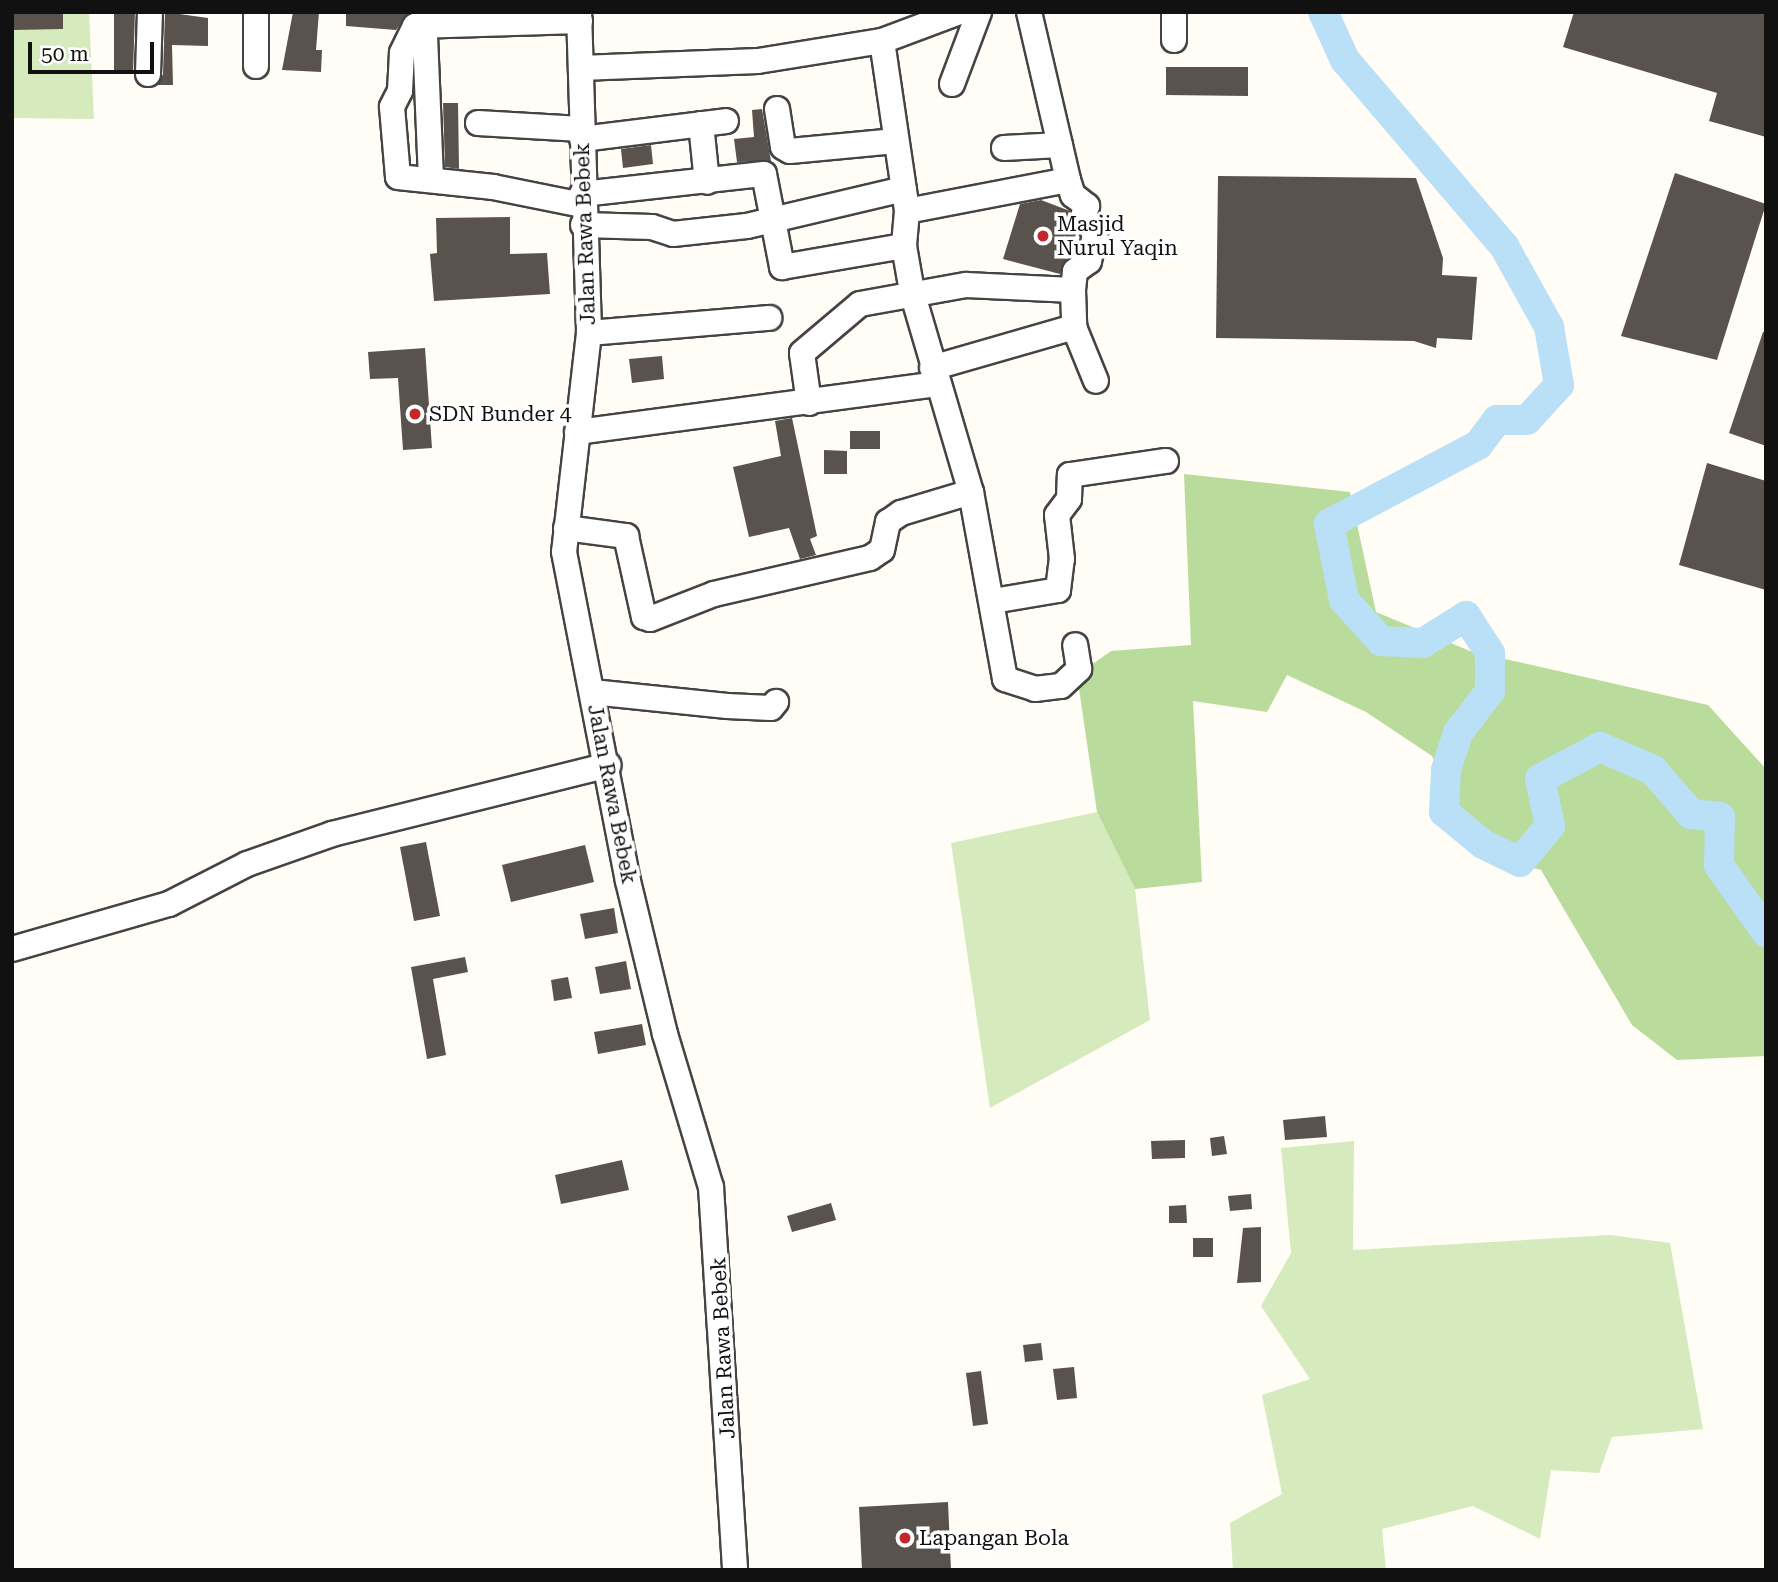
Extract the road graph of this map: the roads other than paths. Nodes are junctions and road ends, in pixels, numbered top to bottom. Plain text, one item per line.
1 (150, 12) edge
2 (256, 12) edge
3 (959, 12) edge
4 (979, 12) edge
5 (1029, 12) edge
6 (1174, 12) edge
7 (579, 16) edge
8 (425, 17) edge
9 (1174, 40) dead end
10 (882, 41) junction
11 (256, 66) dead end
12 (581, 68) junction
13 (148, 74) dead end
14 (951, 84) dead end
15 (777, 108) dead end
16 (726, 121) dead end
17 (478, 123) dead end
18 (701, 124) junction
19 (582, 134) junction
20 (896, 141) junction
21 (1060, 145) junction
22 (1004, 148) dead end
23 (432, 180) junction
24 (1068, 180) junction
25 (707, 182) junction
26 (905, 200) junction
27 (582, 208) junction
28 (774, 222) junction
29 (904, 246) junction
30 (1073, 290) junction
31 (912, 292) junction
32 (769, 318) dead end
33 (1074, 327) junction
34 (589, 333) junction
35 (934, 376) junction
36 (1096, 381) dead end
37 (809, 403) junction
38 (577, 432) junction
39 (1166, 461) dead end
40 (971, 492) junction
41 (566, 528) junction
42 (993, 601) junction
43 (1075, 645) dead end
44 (592, 692) junction
45 (776, 702) dead end
46 (609, 765) junction
47 (12, 949) edge
48 (735, 1570) edge

1 - 13 street
2 - 11 street
3 - 10 street
4 - 14 street
5 - 21 street
6 - 9 street
7 - 8 street
7 - 12 street, Jalan Rawa Bebek
8 - 23 street
8 - 23 street
10 - 12 street
10 - 20 street
12 - 19 street, Jalan Rawa Bebek
15 - 20 street
16 - 18 street
17 - 19 street
18 - 19 street
18 - 25 street
19 - 27 street, Jalan Rawa Bebek
20 - 26 street
21 - 22 street
21 - 24 street
23 - 27 street
24 - 26 street
24 - 30 street
25 - 27 street
25 - 28 street
26 - 28 street
26 - 29 street
27 - 28 street
27 - 34 street, Jalan Rawa Bebek
28 - 29 street
29 - 31 street
30 - 31 street
30 - 33 street
31 - 35 street
31 - 37 street
32 - 34 street
33 - 35 street
33 - 36 street
34 - 38 street, Jalan Rawa Bebek
35 - 37 street
35 - 40 street
37 - 38 street
38 - 41 street, Jalan Rawa Bebek
39 - 42 street
40 - 41 street
40 - 42 street
41 - 44 street, Jalan Rawa Bebek
42 - 43 street
44 - 45 street
44 - 46 street, Jalan Rawa Bebek
46 - 47 street
46 - 48 street, Jalan Rawa Bebek

